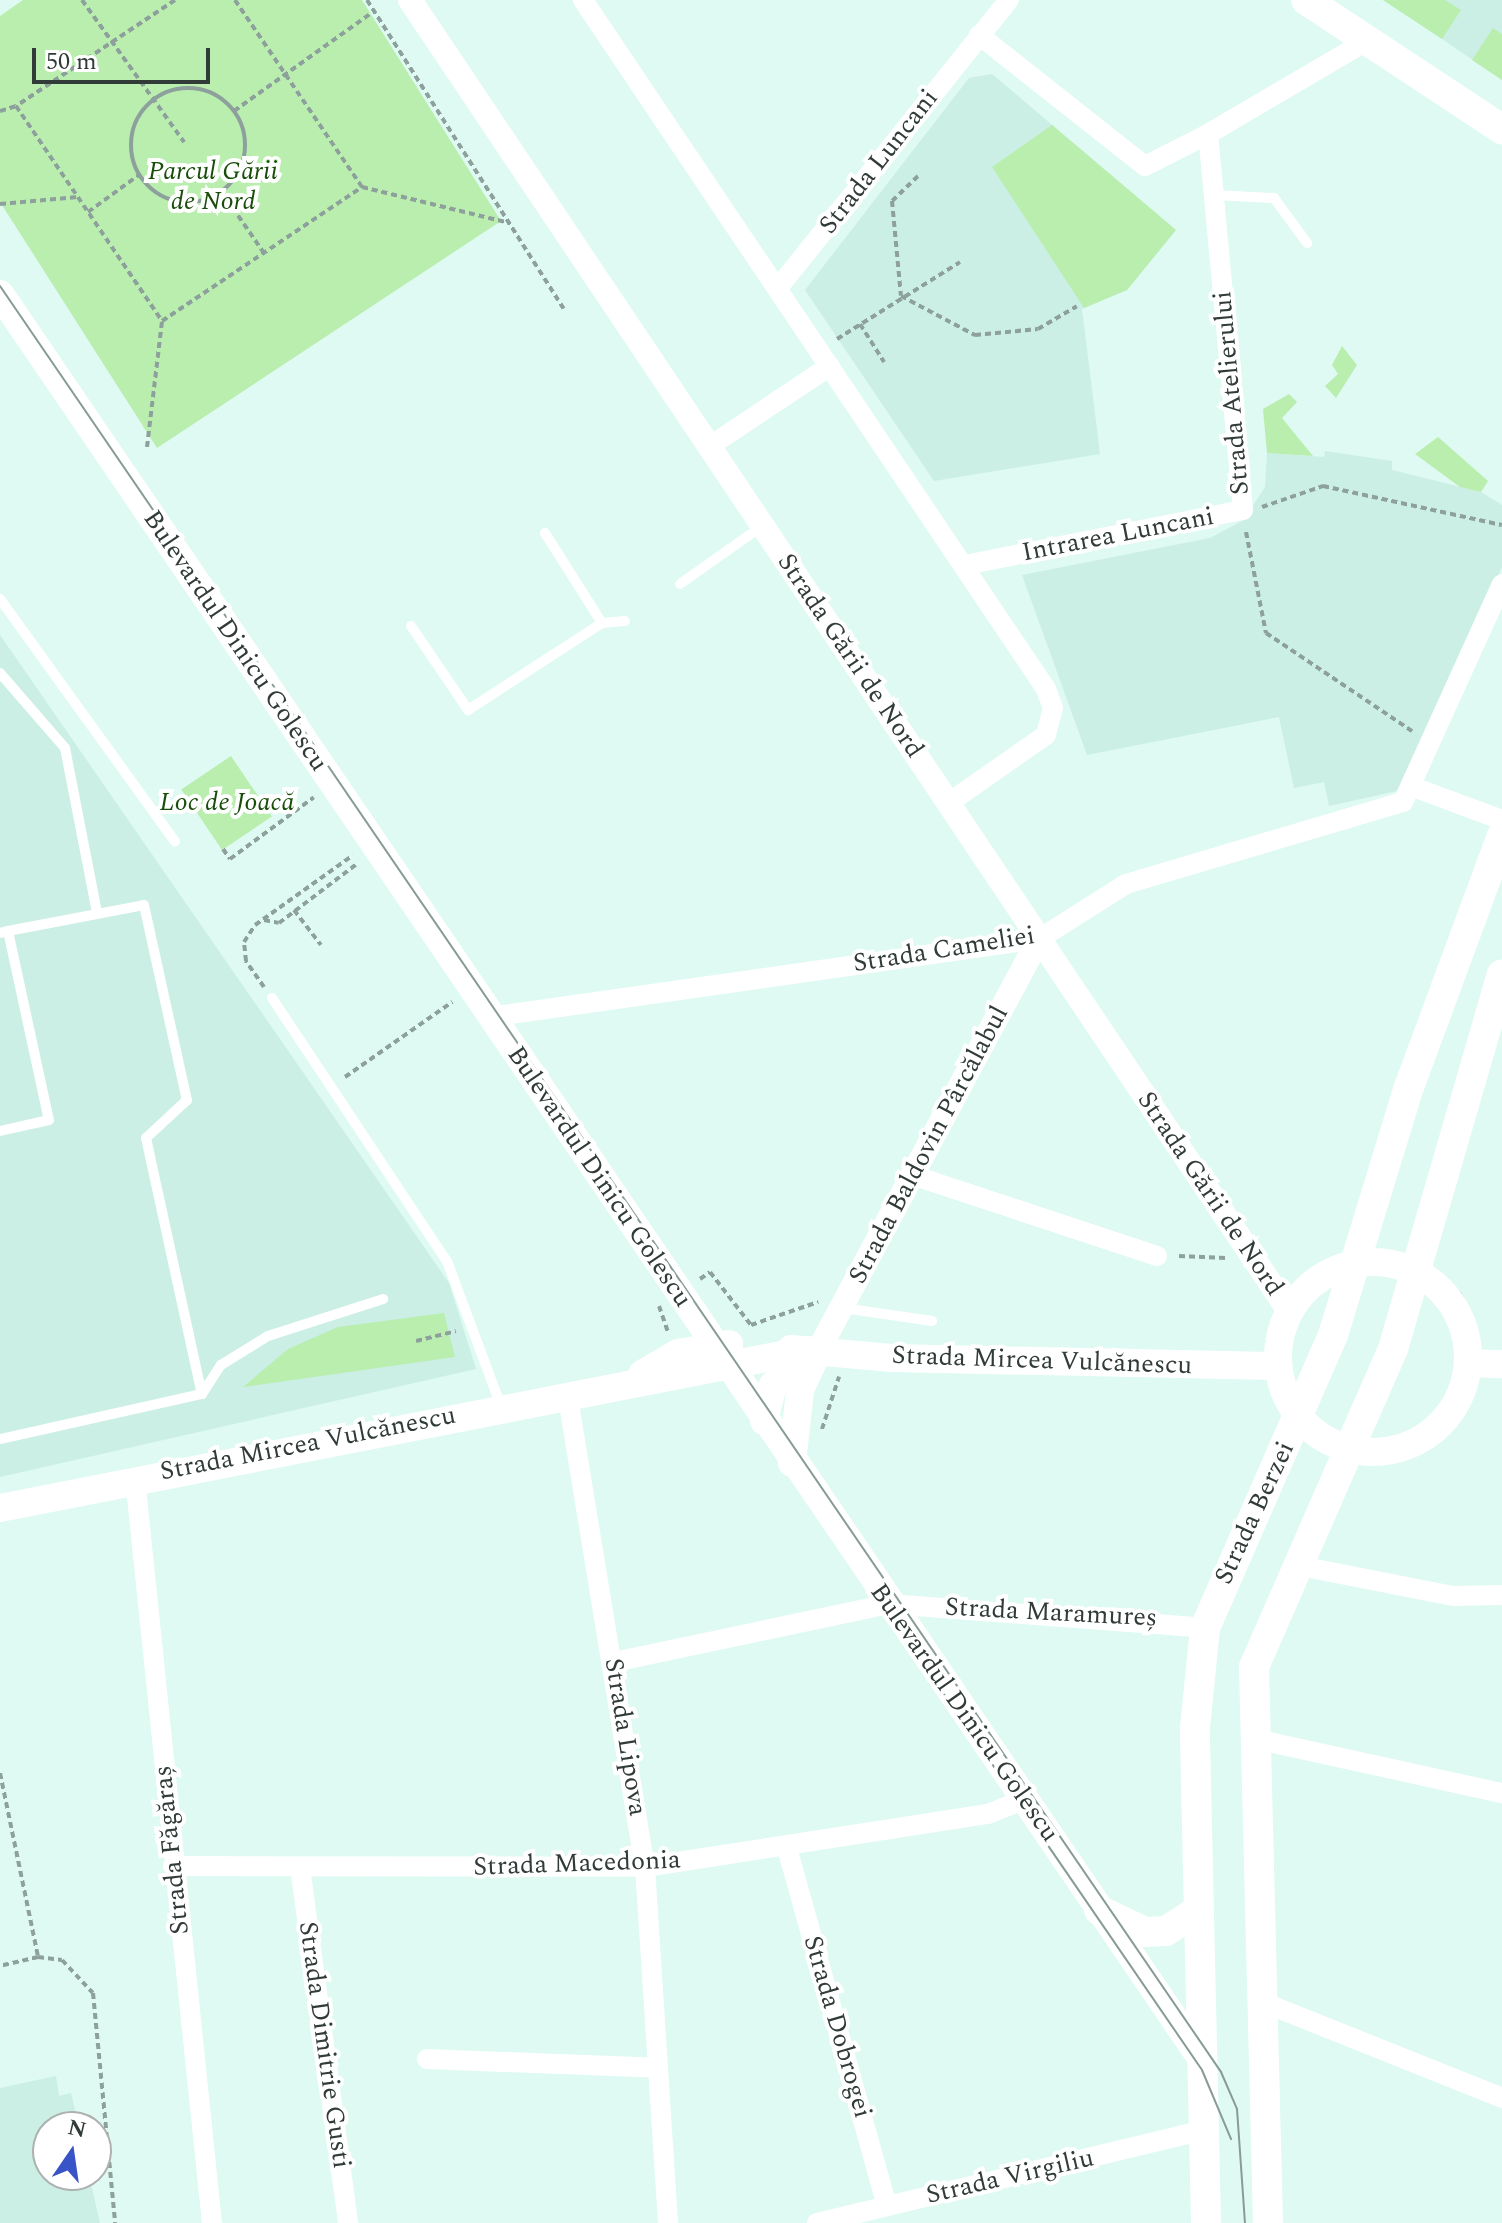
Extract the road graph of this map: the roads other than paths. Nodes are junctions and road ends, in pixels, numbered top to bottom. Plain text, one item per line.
1 (410, 0) edge
2 (583, 0) edge
3 (1009, 0) edge
4 (1306, 0) edge
5 (979, 35) junction
6 (1368, 40) junction
7 (1502, 129) edge
8 (1208, 134) junction
9 (1214, 195) junction
10 (1307, 243) dead end
11 (778, 288) junction
12 (0, 294) edge
13 (824, 358) junction
14 (710, 446) junction
15 (1243, 510) joint
16 (762, 526) junction
17 (545, 533) dead end
18 (965, 565) junction
19 (680, 584) dead end
20 (1502, 584) edge
21 (0, 599) edge
22 (625, 621) dead end
23 (602, 623) junction
24 (411, 626) dead end
25 (0, 673) edge
26 (1416, 788) junction
27 (950, 802) junction
28 (1502, 820) edge
29 (1502, 836) edge
30 (175, 842) dead end
31 (97, 913) junction
32 (4, 932) edge
33 (1039, 939) junction
34 (1502, 975) edge
35 (272, 998) road end
36 (490, 1017) junction
37 (0, 1131) edge
38 (912, 1175) junction
39 (1157, 1256) road end
40 (1356, 1263) junction
41 (1420, 1265) junction
42 (383, 1299) dead end
43 (842, 1307) junction
44 (1289, 1311) junction
45 (932, 1321) dead end
46 (812, 1350) junction
47 (719, 1356) junction
48 (1483, 1363) edge
49 (1278, 1366) junction
50 (202, 1394) junction
51 (568, 1398) junction
52 (501, 1406) junction
53 (1300, 1418) junction
54 (764, 1421) junction
55 (0, 1439) edge
56 (1348, 1453) junction
57 (792, 1463) junction
58 (135, 1478) junction
59 (0, 1508) edge
60 (1295, 1565) junction
61 (1502, 1595) edge
62 (889, 1604) junction
63 (1205, 1628) junction
64 (614, 1662) junction
65 (1251, 1738) junction
66 (1502, 1793) edge
67 (1023, 1800) junction
68 (787, 1848) junction
69 (173, 1866) junction
70 (300, 1867) junction
71 (645, 1867) junction
72 (1099, 1910) junction
73 (1198, 1910) junction
74 (1260, 2001) junction
75 (1201, 2058) junction
76 (427, 2059) dead end
77 (658, 2068) junction
78 (1502, 2098) edge
79 (1203, 2130) junction
80 (887, 2206) junction
81 (1204, 2221) edge
82 (212, 2223) edge
83 (348, 2223) edge
84 (668, 2223) edge
85 (817, 2223) edge
86 (1268, 2223) edge

1 - 14 street, Strada Gării de Nord
2 - 11 street
3 - 5 street, Strada Luncani
4 - 6 main road
5 - 8 street
5 - 11 street, Strada Luncani
6 - 7 main road
6 - 8 street
8 - 9 street, Strada Atelierului
9 - 10 lane
9 - 15 street, Strada Atelierului
11 - 13 street
12 - 36 main road, Bulevardul Dinicu Golescu
13 - 14 street
13 - 18 street
14 - 16 street, Strada Gării de Nord
15 - 18 street, Intrarea Luncani
16 - 19 lane
16 - 27 street, Strada Gării de Nord
17 - 23 lane
18 - 27 street
20 - 26 street
21 - 30 lane
22 - 23 lane
23 - 24 lane
25 - 31 lane
26 - 28 street
26 - 33 street, Strada Cameliei
27 - 33 street, Strada Gării de Nord
29 - 40 main road, Strada Berzei
31 - 32 lane
31 - 50 lane
32 - 37 lane
33 - 36 street, Strada Cameliei
33 - 38 street, Strada Baldovin Pârcălabul
33 - 44 street, Strada Gării de Nord
34 - 41 main road
35 - 52 lane
36 - 47 main road, Bulevardul Dinicu Golescu
38 - 39 street
38 - 43 street, Strada Baldovin Pârcălabul
40 - 41 main road
40 - 44 main road
40 - 53 main road, Strada Berzei
41 - 48 main road
41 - 56 main road
42 - 50 lane
43 - 45 lane
43 - 46 street, Strada Baldovin Pârcălabul
44 - 49 main road
46 - 47 main road, Strada Mircea Vulcănescu
46 - 49 main road, Strada Mircea Vulcănescu
46 - 54 main road
46 - 57 main road
47 - 51 main road, Strada Mircea Vulcănescu
47 - 54 main road, Bulevardul Dinicu Golescu
48 - 56 main road
49 - 53 main road
50 - 55 lane
51 - 52 main road, Strada Mircea Vulcănescu
51 - 64 street, Strada Lipova
52 - 58 main road, Strada Mircea Vulcănescu
53 - 56 main road
53 - 63 main road, Strada Berzei
54 - 57 main road, Bulevardul Dinicu Golescu
56 - 60 main road
57 - 62 main road, Bulevardul Dinicu Golescu
58 - 59 main road, Strada Mircea Vulcănescu
58 - 69 street, Strada Făgăraș
60 - 61 street
60 - 65 main road
62 - 63 street, Strada Maramureș
62 - 64 street, Strada Maramureș
62 - 67 main road, Bulevardul Dinicu Golescu
63 - 73 main road, Strada Berzei
64 - 71 street, Strada Lipova
65 - 66 street
65 - 74 main road
67 - 68 street, Strada Macedonia
67 - 72 main road, Bulevardul Dinicu Golescu
68 - 71 street, Strada Macedonia
68 - 80 street, Strada Dobrogei
69 - 70 street, Strada Macedonia
69 - 82 street, Strada Făgăraș
70 - 71 street, Strada Macedonia
70 - 83 street, Strada Dimitrie Gusti
71 - 77 street, Strada Lipova
72 - 73 main road
72 - 75 main road, Bulevardul Dinicu Golescu
73 - 75 main road, Strada Berzei
74 - 78 street
74 - 86 main road
75 - 79 main road, Strada Berzei
76 - 77 street
77 - 84 street, Strada Lipova
79 - 80 street, Strada Virgiliu
79 - 81 main road, Strada Berzei
80 - 85 street, Strada Virgiliu

